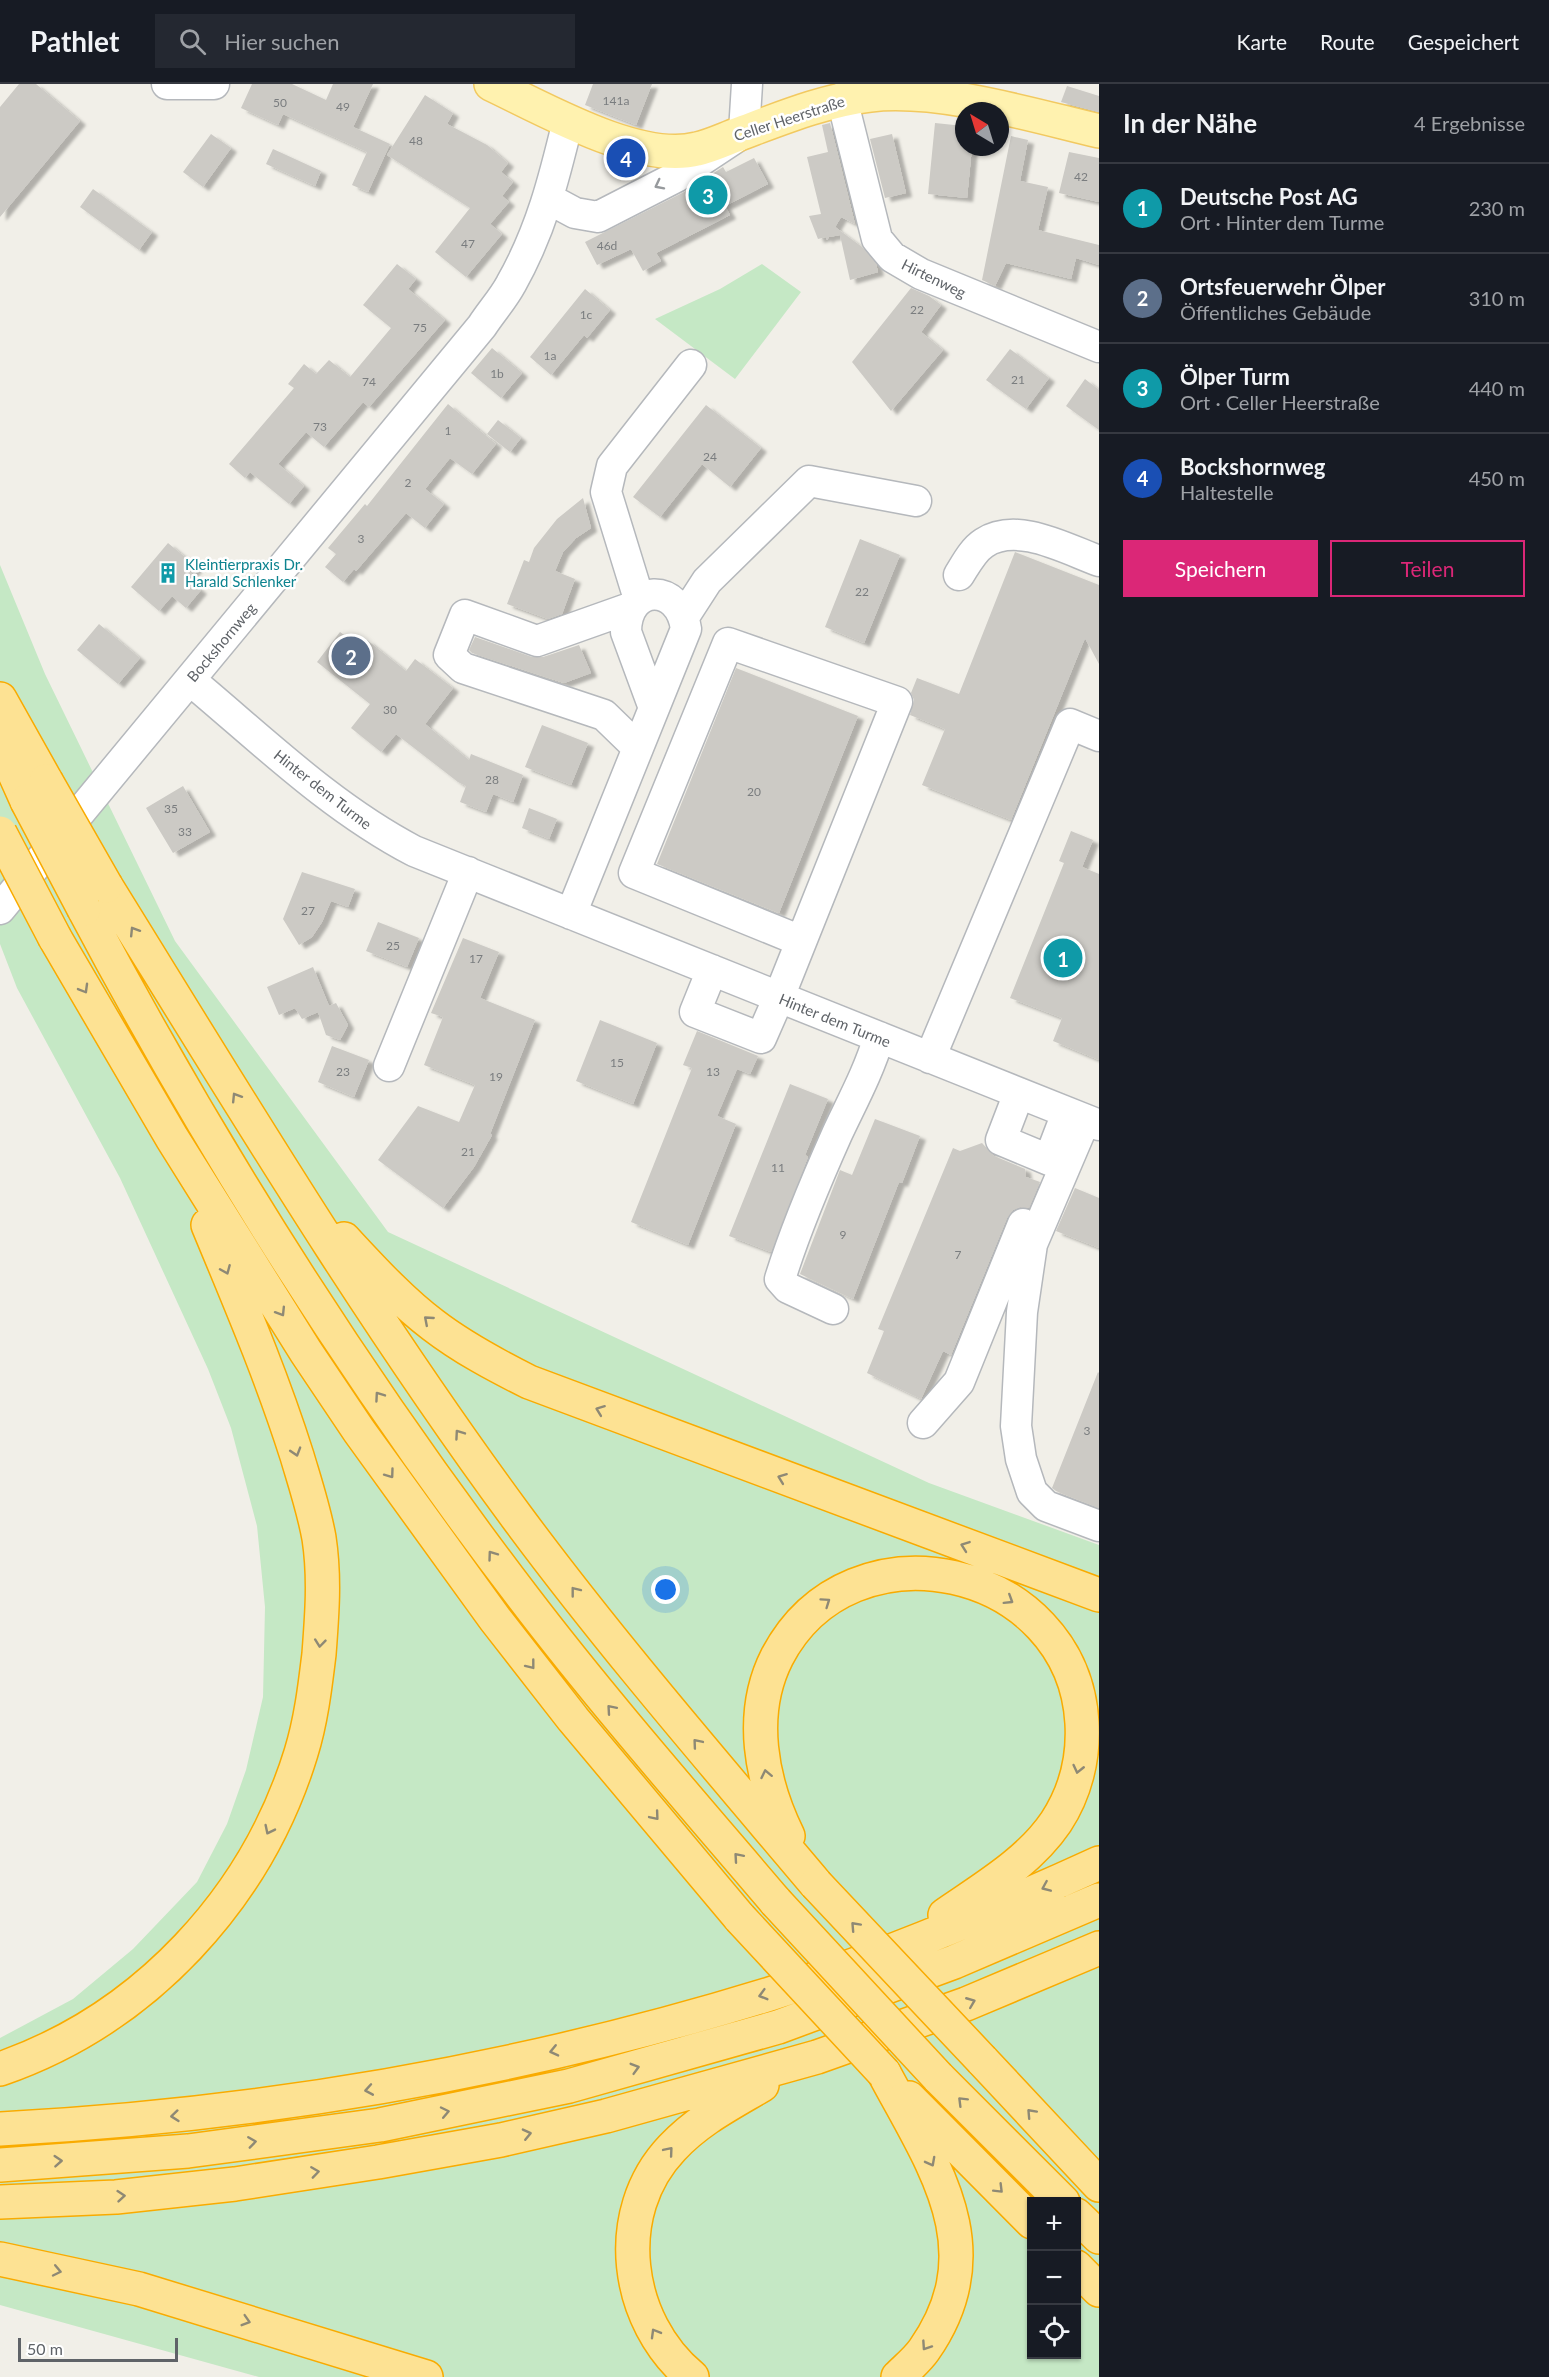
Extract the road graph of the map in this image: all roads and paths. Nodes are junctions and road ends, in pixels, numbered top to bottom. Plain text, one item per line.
1 (167, 84) edge
2 (214, 84) edge
3 (491, 84) edge
4 (747, 84) edge
5 (840, 99) junction
6 (568, 121) junction
7 (1099, 130) edge
8 (744, 132) junction
9 (549, 199) junction
10 (1099, 347) edge
11 (691, 365) dead end
12 (916, 501) dead end
13 (1099, 561) edge
14 (959, 575) dead end
15 (635, 603) junction
16 (685, 615) junction
17 (190, 680) junction
18 (0, 699) edge
19 (654, 708) junction
20 (1099, 735) edge
21 (0, 741) edge
22 (638, 748) junction
23 (37, 791) junction
24 (0, 833) edge
25 (468, 873) junction
26 (0, 909) edge
27 (571, 914) junction
28 (801, 941) junction
29 (711, 970) junction
30 (779, 997) junction
31 (879, 1037) junction
32 (930, 1058) junction
33 (388, 1066) dead end
34 (1019, 1093) junction
35 (1084, 1119) edge
36 (172, 1138) junction
37 (267, 1147) junction
38 (1049, 1160) junction
39 (833, 1309) dead end
40 (923, 1423) dead end
41 (1099, 1526) edge
42 (1099, 1595) edge
43 (1099, 1863) edge
44 (816, 1884) junction
45 (1099, 1900) edge
46 (1099, 1948) edge
47 (897, 1949) junction
48 (817, 2056) junction
49 (0, 2069) edge
50 (884, 2073) junction
51 (0, 2129) edge
52 (1071, 2157) junction
53 (0, 2165) edge
54 (1099, 2175) edge
55 (1099, 2185) edge
56 (1058, 2197) edge
57 (0, 2202) edge
58 (1027, 2217) edge
59 (1081, 2219) edge
60 (1099, 2238) edge
61 (0, 2259) edge
62 (1081, 2271) edge
63 (1099, 2290) edge
64 (426, 2377) edge
65 (692, 2377) edge
66 (898, 2377) edge

1 - 2 street
3 - 6 main road, Celler Heerstraße
4 - 8 street
5 - 7 main road, Celler Heerstraße
5 - 8 main road, Celler Heerstraße
5 - 10 street, Hirtenweg
6 - 8 main road, Celler Heerstraße
6 - 9 street, Bockshornweg
8 -> 9 street
9 - 17 street, Bockshornweg
11 - 15 street
12 - 16 street
13 - 14 street
15 - 16 street
15 - 19 street
15 - 22 street
16 - 19 street
17 - 25 street, Hinter dem Turme
17 - 26 street, Bockshornweg
18 - 23 highway
19 - 22 street
20 - 32 street
21 - 23 highway
22 - 27 street
37 -> 23 highway, bridge
56 -> 23 highway, bridge
24 -> 36 highway, bridge
25 - 27 street, Hinter dem Turme
25 - 33 street
27 - 29 street, Hinter dem Turme
28 - 28 street
28 - 30 street
29 - 30 street, Hinter dem Turme
29 - 30 street
30 - 31 street, Hinter dem Turme
31 - 32 street, Hinter dem Turme
31 - 39 street
32 - 34 street, Hinter dem Turme
34 - 35 street, Hinter dem Turme
34 - 38 street
35 - 38 street
35 - 41 street
36 -> 49 highway
36 -> 50 highway, bridge
42 -> 37 highway
44 -> 37 highway
38 - 40 street
43 -> 47 highway
44 -> 47 highway
52 -> 44 highway, bridge
53 -> 45 highway
48 -> 46 highway
47 -> 51 highway
57 -> 48 highway
65 -> 48 highway
50 -> 58 highway
50 -> 66 highway
52 - 54 highway
52 - 55 highway
59 - 60 highway
61 -> 64 highway
62 - 63 highway

